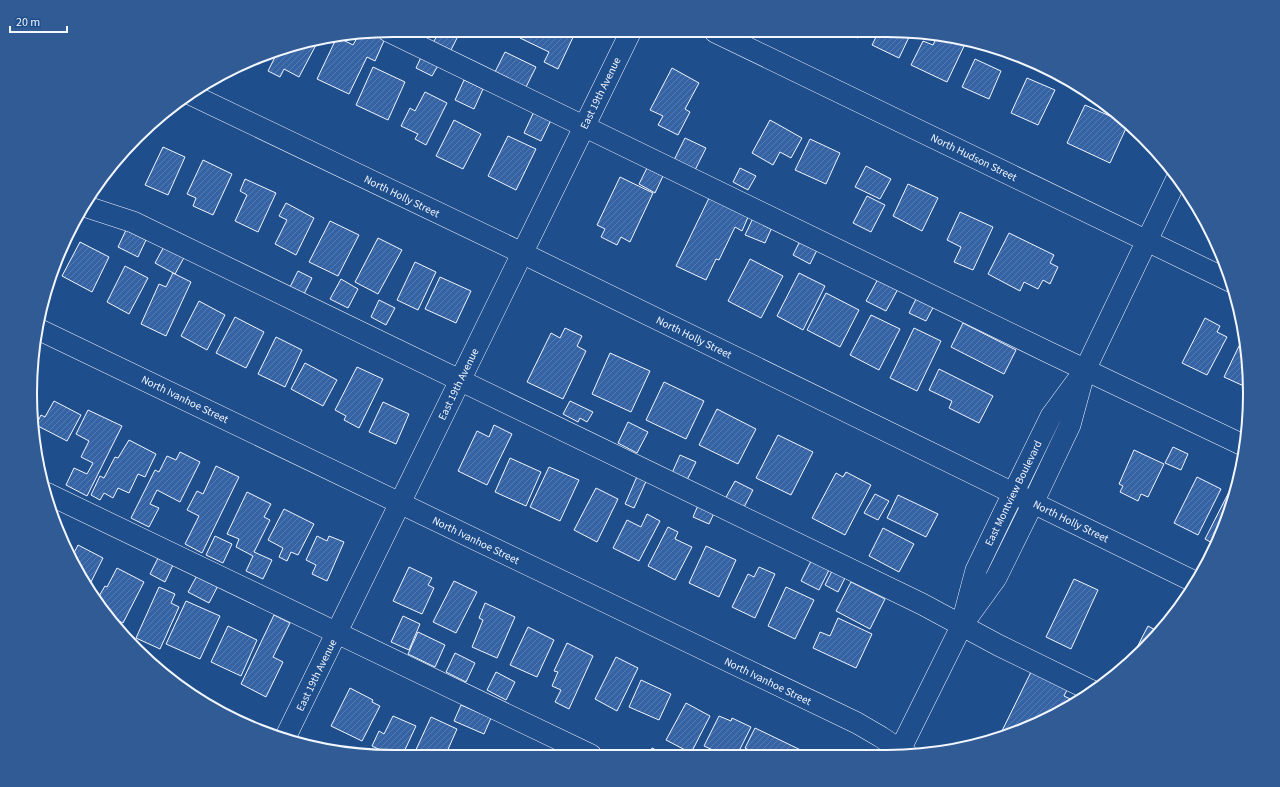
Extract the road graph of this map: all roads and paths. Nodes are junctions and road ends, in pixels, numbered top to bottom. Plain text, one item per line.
1 (400, 37) edge
2 (628, 37) edge
3 (726, 37) edge
4 (196, 97) edge
5 (584, 127) junction
6 (1174, 183) edge
7 (89, 208) edge
8 (1147, 240) junction
9 (522, 253) junction
10 (1224, 278) edge
11 (43, 331) edge
12 (1085, 370) junction
13 (459, 380) junction
14 (1239, 444) edge
15 (1013, 493) junction
16 (52, 496) edge
17 (401, 503) junction
18 (1033, 503) junction
19 (1190, 580) edge
20 (962, 625) junction
21 (336, 633) junction
22 (1087, 689) edge
23 (288, 734) edge
24 (904, 749) edge
25 (581, 750) edge
26 (896, 750) edge

1 - 5 street
2 - 5 street, East 19th Avenue
3 - 8 street, North Hudson Street
4 - 9 street, North Holly Street
5 - 9 street, East 19th Avenue
5 - 12 street
6 - 8 street, East Montview Boulevard
7 - 13 street
8 - 10 street, North Hudson Street
8 - 12 street, East Montview Boulevard
9 - 13 street, East 19th Avenue
9 - 15 street, North Holly Street
11 - 17 street, North Ivanhoe Street
12 - 14 street
12 - 15 street, East Montview Boulevard
12 - 18 street, East Montview Boulevard
13 - 17 street, East 19th Avenue
13 - 20 street
15 - 18 street, North Holly Street
15 - 20 street, East Montview Boulevard
16 - 21 street
17 - 21 street, East 19th Avenue
17 - 26 street, North Ivanhoe Street
18 - 19 street, North Holly Street
18 - 20 street, East Montview Boulevard
20 - 22 street
20 - 24 street, East Montview Boulevard
21 - 23 street, East 19th Avenue
21 - 25 street

